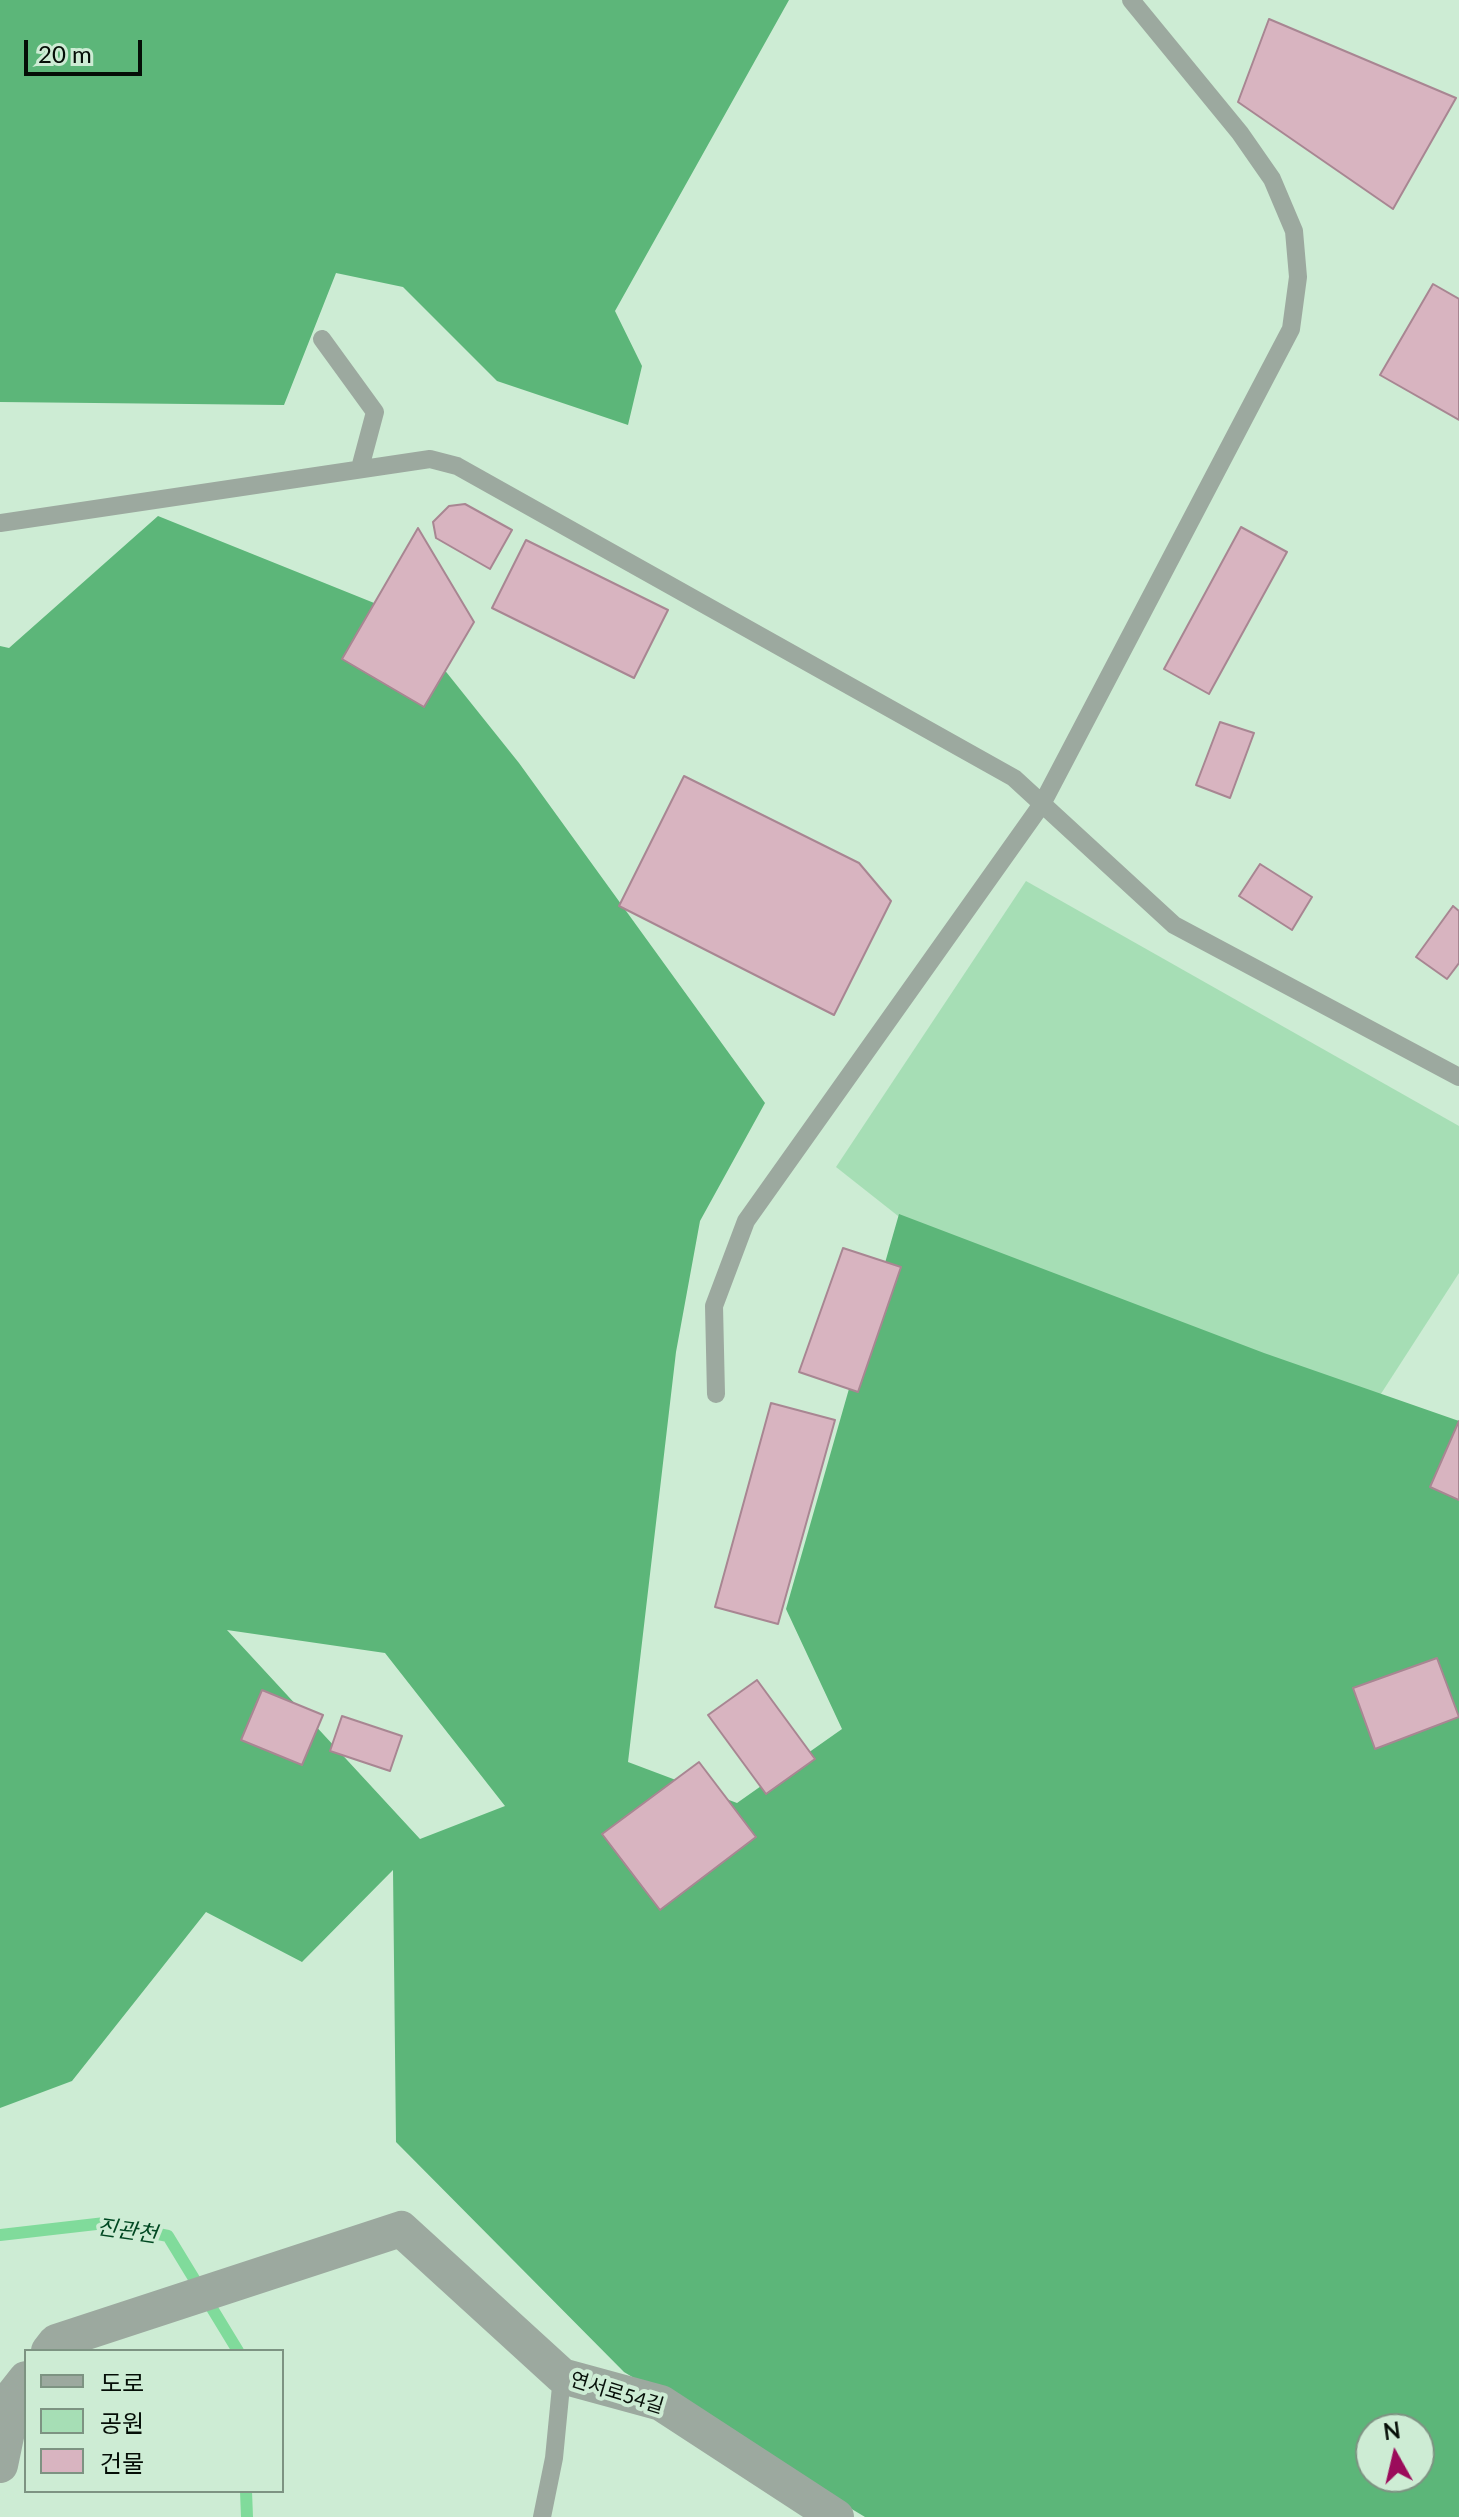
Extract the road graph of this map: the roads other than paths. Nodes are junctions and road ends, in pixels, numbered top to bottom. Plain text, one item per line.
1 (1131, 0) edge
2 (322, 339) dead end
3 (360, 468) junction
4 (0, 523) edge
5 (1042, 804) junction
6 (1459, 1077) edge
7 (716, 1394) dead end
8 (53, 2347) edge
9 (562, 2376) junction
10 (24, 2382) edge
11 (0, 2465) edge
12 (542, 2517) edge
13 (836, 2517) edge

1 - 5 lane
2 - 3 lane
3 - 4 lane
3 - 5 lane
5 - 6 lane
5 - 7 lane
8 - 9 street, 연서로54길
9 - 12 lane
9 - 13 street, 연서로54길
10 - 11 street

